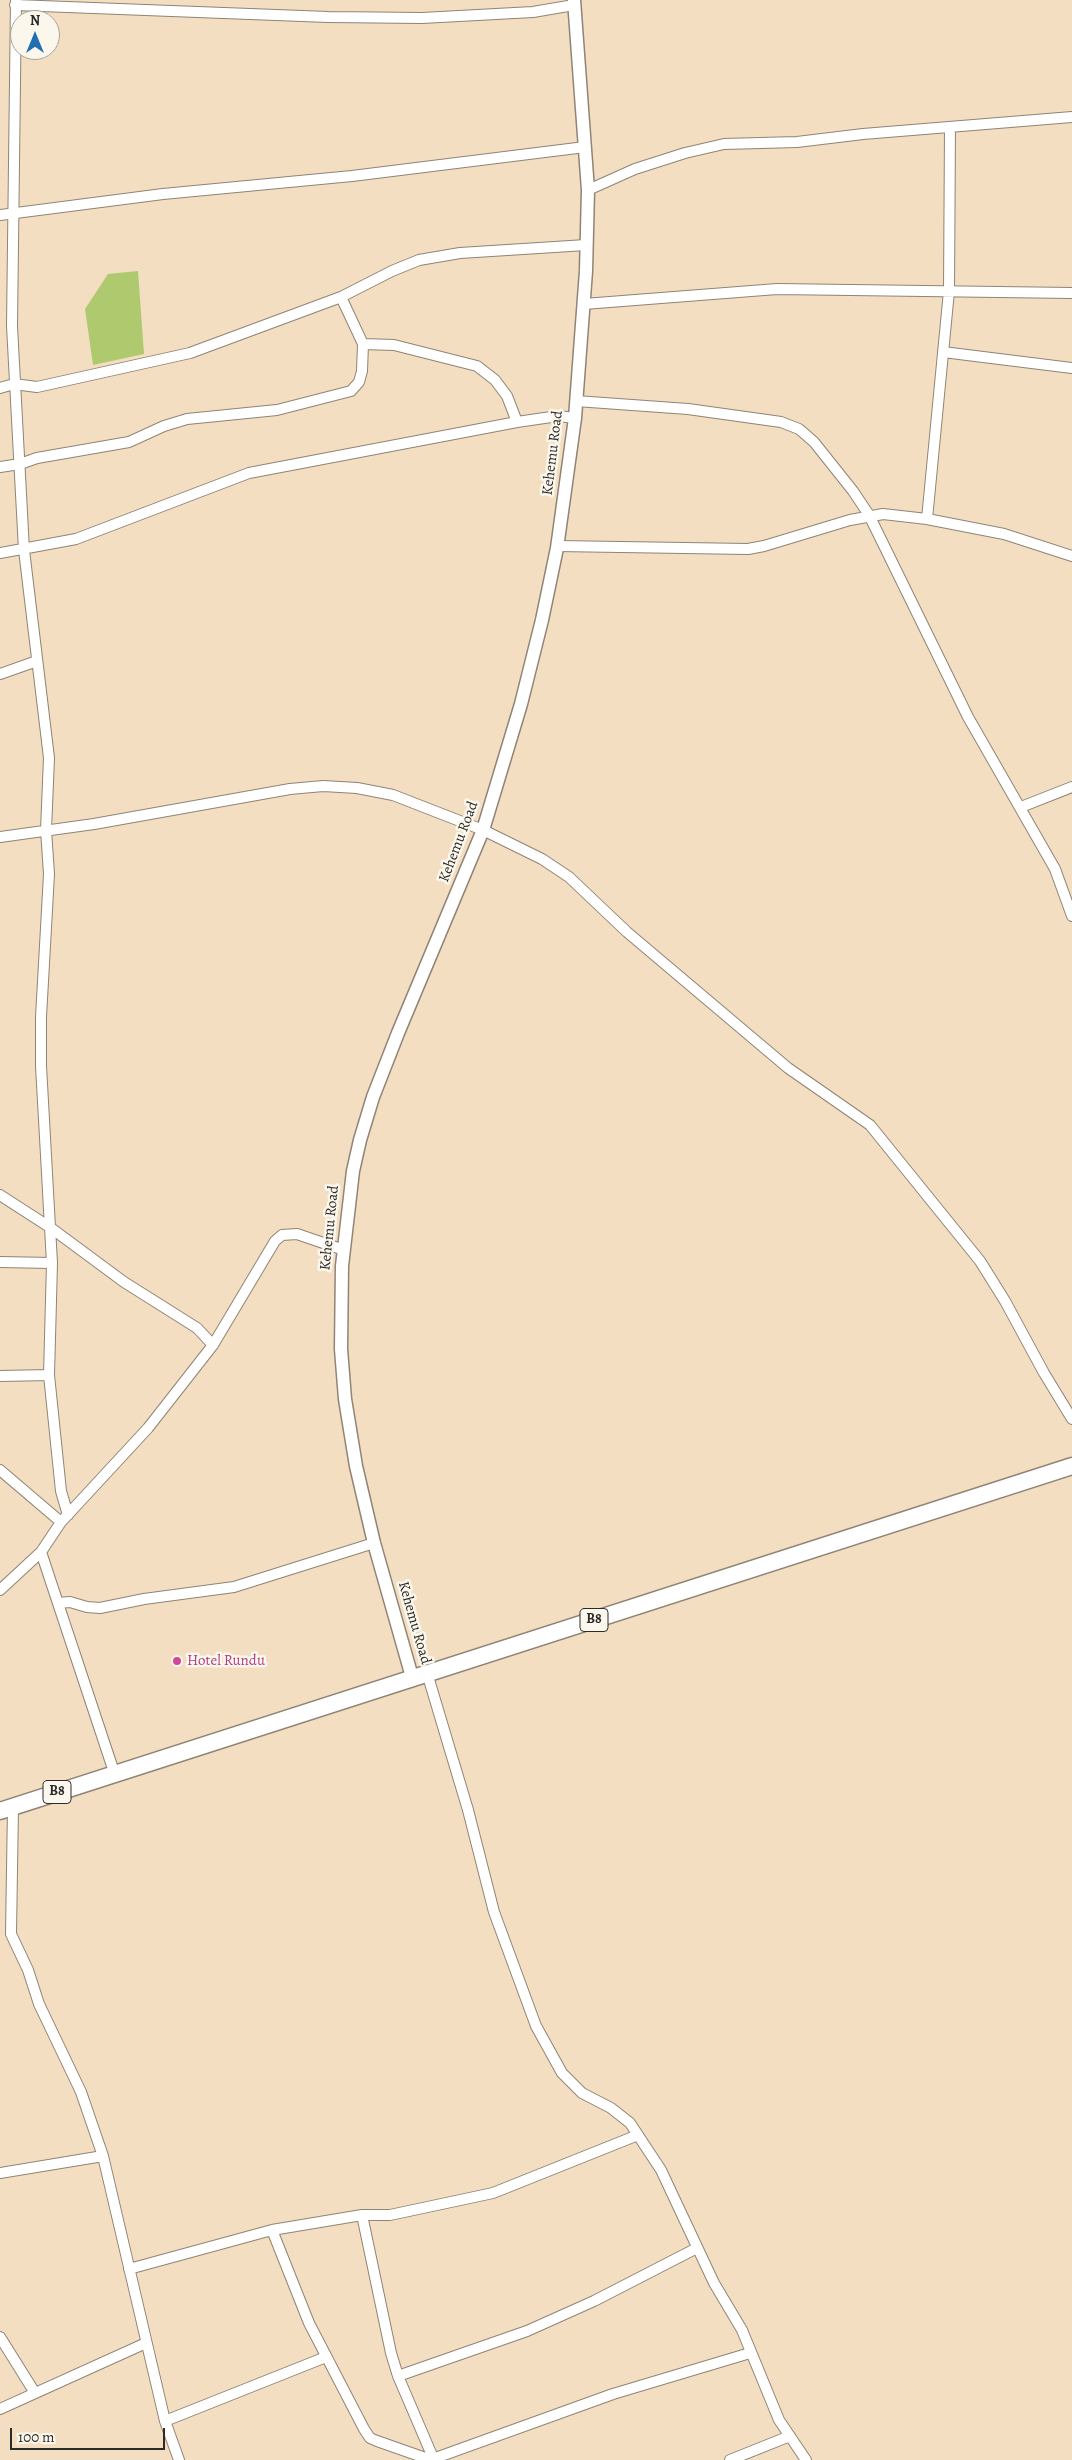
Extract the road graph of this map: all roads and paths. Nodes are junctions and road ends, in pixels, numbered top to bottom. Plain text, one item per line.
1 (16, 2) edge
2 (574, 2) edge
3 (1072, 117) edge
4 (950, 127) junction
5 (585, 147) junction
6 (588, 190) junction
7 (12, 213) junction
8 (0, 215) edge
9 (586, 244) junction
10 (949, 291) junction
11 (1072, 293) edge
12 (341, 297) junction
13 (584, 304) junction
14 (0, 326) edge
15 (12, 326) junction
16 (363, 344) junction
17 (943, 352) junction
18 (1072, 368) edge
19 (14, 384) junction
20 (0, 388) edge
21 (576, 400) junction
22 (575, 418) junction
23 (517, 422) junction
24 (20, 464) junction
25 (0, 467) edge
26 (869, 515) junction
27 (927, 519) junction
28 (557, 546) junction
29 (24, 550) junction
30 (0, 553) edge
31 (1072, 556) edge
32 (37, 662) junction
33 (0, 674) edge
34 (1072, 787) edge
35 (1021, 807) junction
36 (46, 830) junction
37 (483, 830) junction
38 (0, 837) edge
39 (1072, 916) edge
40 (0, 1195) edge
41 (51, 1228) junction
42 (344, 1250) junction
43 (0, 1262) edge
44 (52, 1263) junction
45 (213, 1346) junction
46 (50, 1375) junction
47 (0, 1376) edge
48 (1072, 1419) edge
49 (1072, 1466) edge
50 (0, 1470) edge
51 (65, 1519) junction
52 (374, 1543) junction
53 (41, 1552) junction
54 (0, 1590) edge
55 (58, 1604) junction
56 (420, 1675) junction
57 (114, 1772) junction
58 (6, 1809) edge
59 (638, 2135) junction
60 (103, 2156) junction
61 (0, 2172) edge
62 (362, 2215) junction
63 (272, 2230) junction
64 (697, 2248) junction
65 (129, 2269) junction
66 (0, 2337) edge
67 (146, 2344) junction
68 (750, 2353) junction
69 (326, 2357) junction
70 (398, 2376) junction
71 (35, 2393) junction
72 (0, 2409) edge
73 (165, 2421) junction
74 (790, 2436) junction
75 (179, 2460) edge
76 (432, 2460) edge
77 (730, 2460) edge
78 (806, 2460) edge

1 - 2 street
1 - 7 street
2 - 5 street, Kehemu Road
3 - 4 street
4 - 6 street
4 - 10 street
5 - 6 street, Kehemu Road
5 - 7 street
6 - 9 street, Kehemu Road
7 - 8 street
7 - 15 street
9 - 12 street
9 - 13 street, Kehemu Road
10 - 11 street
10 - 13 street
10 - 17 street
12 - 16 street
12 - 19 street
13 - 21 street, Kehemu Road
14 - 15 street
15 - 19 street
16 - 23 street
16 - 24 street
17 - 18 street
17 - 27 street
19 - 20 street
19 - 24 street
21 - 22 street, Kehemu Road
21 - 26 street
22 - 23 street
22 - 28 street, Kehemu Road
23 - 29 street
24 - 25 street
24 - 29 street
26 - 27 street
26 - 28 street
26 - 35 street
27 - 31 street
28 - 37 street, Kehemu Road
29 - 30 street
29 - 32 street
32 - 33 street
32 - 36 street
34 - 35 street
35 - 39 street
36 - 37 street
36 - 38 street
36 - 41 street
37 - 42 street, Kehemu Road
37 - 48 street
40 - 41 street
41 - 44 street
41 - 45 street
42 - 45 street
42 - 52 street, Kehemu Road
43 - 44 street
44 - 46 street
45 - 51 street
46 - 47 street
46 - 51 street
49 - 56 highway, B8
50 - 51 street
51 - 53 street
52 - 55 street
52 - 56 street, Kehemu Road
53 - 54 street
53 - 55 street
55 - 57 street
56 - 57 highway, B8
56 - 59 street
57 - 58 highway, B8
58 - 60 street
59 - 62 street
59 - 64 street
60 - 61 street
60 - 65 street
62 - 63 street
62 - 70 street
63 - 65 street
63 - 69 street
64 - 68 street
64 - 70 street
65 - 67 street
66 - 71 street
67 - 71 street
67 - 73 street
68 - 74 street
68 - 76 street
69 - 73 street
69 - 76 street
70 - 76 street
71 - 72 street
73 - 75 street
74 - 77 street
74 - 78 street

